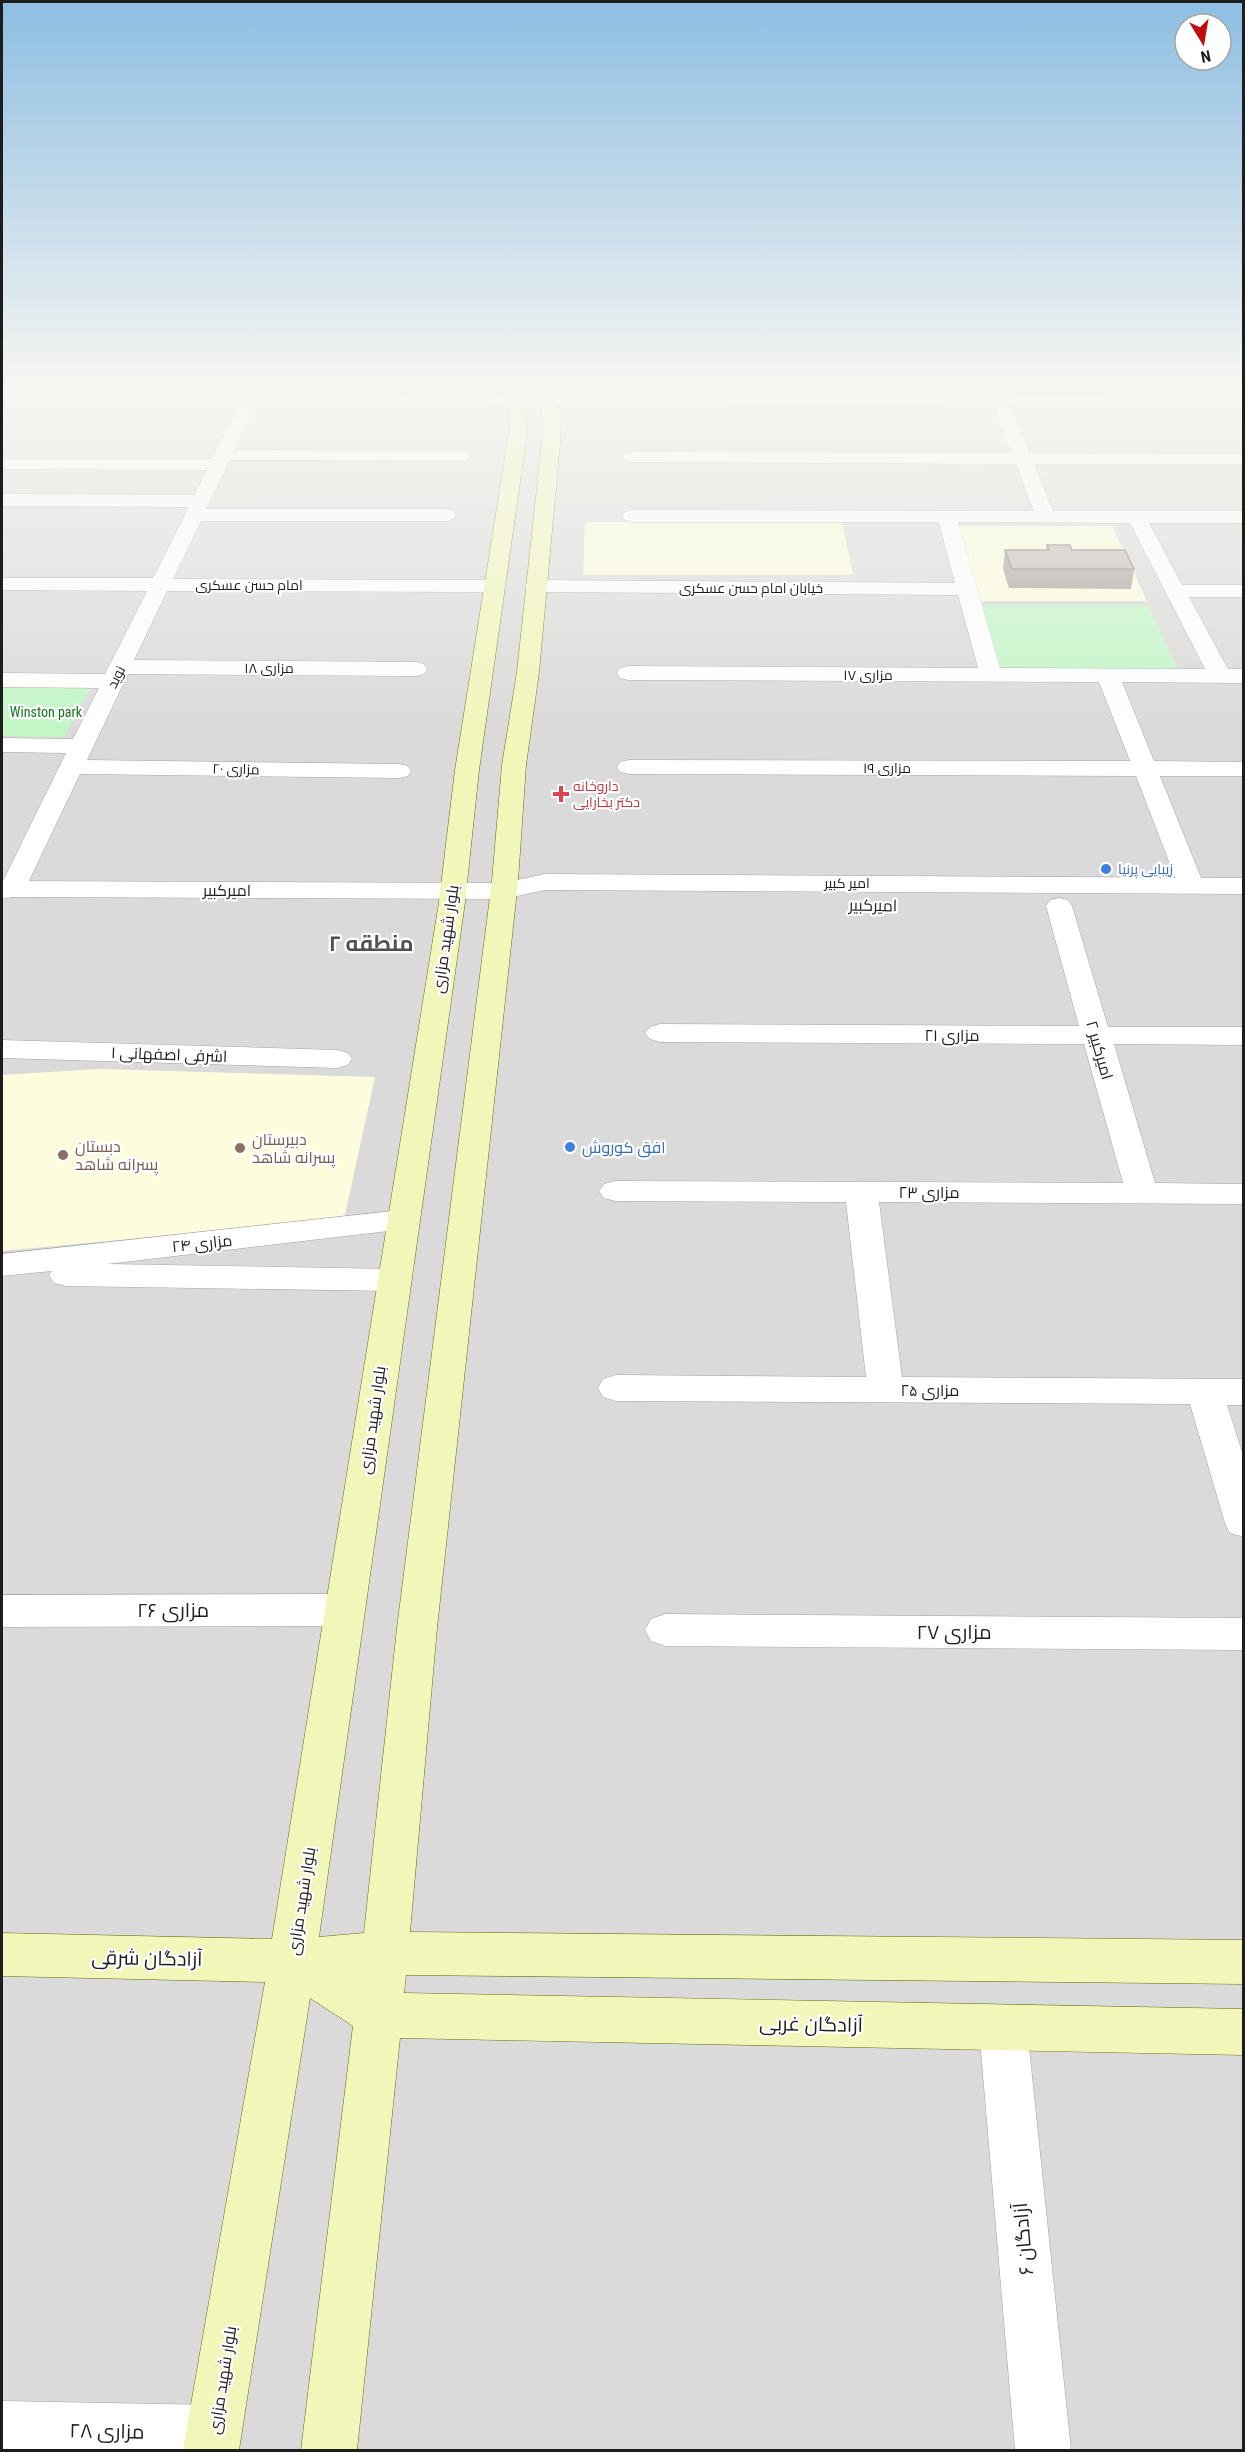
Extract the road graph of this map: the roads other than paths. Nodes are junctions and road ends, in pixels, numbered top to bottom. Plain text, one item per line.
1 (111, 504) edge
2 (201, 504) edge
3 (1041, 504) edge
4 (545, 505) joint
5 (508, 506) joint
6 (199, 508) junction
7 (446, 515) dead end
8 (632, 516) dead end
9 (947, 517) junction
10 (1244, 517) edge
11 (1046, 518) junction
12 (1137, 518) junction
13 (2, 584) edge
14 (161, 585) junction
15 (496, 586) junction
16 (536, 586) junction
17 (967, 589) junction
18 (1175, 591) junction
19 (1244, 591) edge
20 (416, 669) dead end
21 (628, 673) dead end
22 (118, 674) junction
23 (991, 675) junction
24 (1108, 676) junction
25 (1220, 676) junction
26 (1244, 676) edge
27 (2, 680) edge
28 (2, 745) edge
29 (78, 756) junction
30 (629, 767) dead end
31 (1145, 768) junction
32 (1244, 769) edge
33 (399, 771) dead end
34 (1191, 885) junction
35 (1244, 886) edge
36 (5, 889) edge
37 (452, 891) junction
38 (504, 891) junction
39 (1059, 906) junction
40 (1244, 908) edge
41 (660, 1033) dead end
42 (1096, 1036) junction
43 (1244, 1036) edge
44 (2, 1049) edge
45 (337, 1059) dead end
46 (615, 1191) dead end
47 (861, 1192) junction
48 (1142, 1194) junction
49 (1244, 1194) edge
50 (402, 1221) junction
51 (2, 1265) edge
52 (2, 1273) edge
53 (393, 1280) junction
54 (616, 1388) dead end
55 (886, 1390) junction
56 (1205, 1392) junction
57 (1244, 1392) edge
58 (1244, 1523) edge
59 (344, 1610) junction
60 (2, 1611) edge
61 (665, 1630) dead end
62 (1244, 1634) edge
63 (385, 1953) junction
64 (2, 1954) edge
65 (291, 1962) junction
66 (1244, 1962) edge
67 (378, 2015) junction
68 (1004, 2028) junction
69 (1244, 2032) edge
70 (2, 2429) edge
71 (212, 2442) edge
72 (329, 2451) edge
73 (1043, 2451) edge

1 - 6 street
2 - 6 street, نوید
3 - 11 street
4 - 5 main road
4 - 16 main road
5 - 15 main road, بلوار شهید مزاری
6 - 7 street
6 - 14 street, نوید
8 - 9 street
9 - 11 street
9 - 17 street
10 - 12 street
11 - 12 street
12 - 18 street
13 - 14 street, امام حسن عسکری
14 - 15 street, امام حسن عسکری
14 - 22 street, نوید
15 - 37 main road, بلوار شهید مزاری
16 - 17 street, خیابان امام حسن عسکری
16 - 38 main road
17 - 23 street
18 - 19 street
18 - 25 street
20 - 22 street, مزاری ۱۸
21 - 23 street, مزاری ۱۷
22 - 27 street, مزاری ۱۸
22 - 29 street, نوید
23 - 24 street, مزاری ۱۷
24 - 25 street, مزاری ۱۷
24 - 31 street
25 - 26 street, مزاری ۱۷
28 - 29 street, مزاری ۲۰
29 - 33 street, مزاری ۲۰
29 - 36 street, نوید
30 - 31 street, مزاری ۱۹
31 - 32 street, مزاری ۱۹
31 - 34 street
34 - 35 street, امیر کبیر
34 - 38 street, امیر کبیر
36 - 37 street, امیرکبیر
37 - 38 street, امیر کبیر
37 - 50 main road, بلوار شهید مزاری
38 - 39 street, امیرکبیر
38 - 63 main road
39 - 40 street, امیرکبیر
39 - 42 street, امیرکبیر ۲
41 - 42 street, مزاری ۲۱
42 - 43 street, مزاری ۲۱
42 - 48 street, امیرکبیر ۲
44 - 45 street, اشرفی اصفهانی ۱
46 - 47 street, مزاری ۲۳
47 - 48 street, مزاری ۲۳
47 - 55 street
48 - 49 street, مزاری ۲۳
50 - 51 street, مزاری ۲۴
50 - 53 main road, بلوار شهید مزاری
52 - 53 street
53 - 59 main road, بلوار شهید مزاری
54 - 55 street, مزاری ۲۵
55 - 56 street, مزاری ۲۵
56 - 57 street, مزاری ۲۵
56 - 58 street
59 - 60 street, مزاری ۲۶
59 - 65 main road, بلوار شهید مزاری
61 - 62 street, مزاری ۲۷
63 - 65 main road, آزادگان شرقی
63 - 66 main road
63 - 67 main road
64 - 65 main road, آزادگان شرقی
65 - 67 main road, آزادگان شرقی
65 - 71 main road, بلوار شهید مزاری
67 - 68 main road, آزادگان غربی
67 - 72 main road
68 - 69 main road, آزادگان غربی
68 - 73 street, آزادگان ۶
70 - 71 street, مزاری ۲۸

